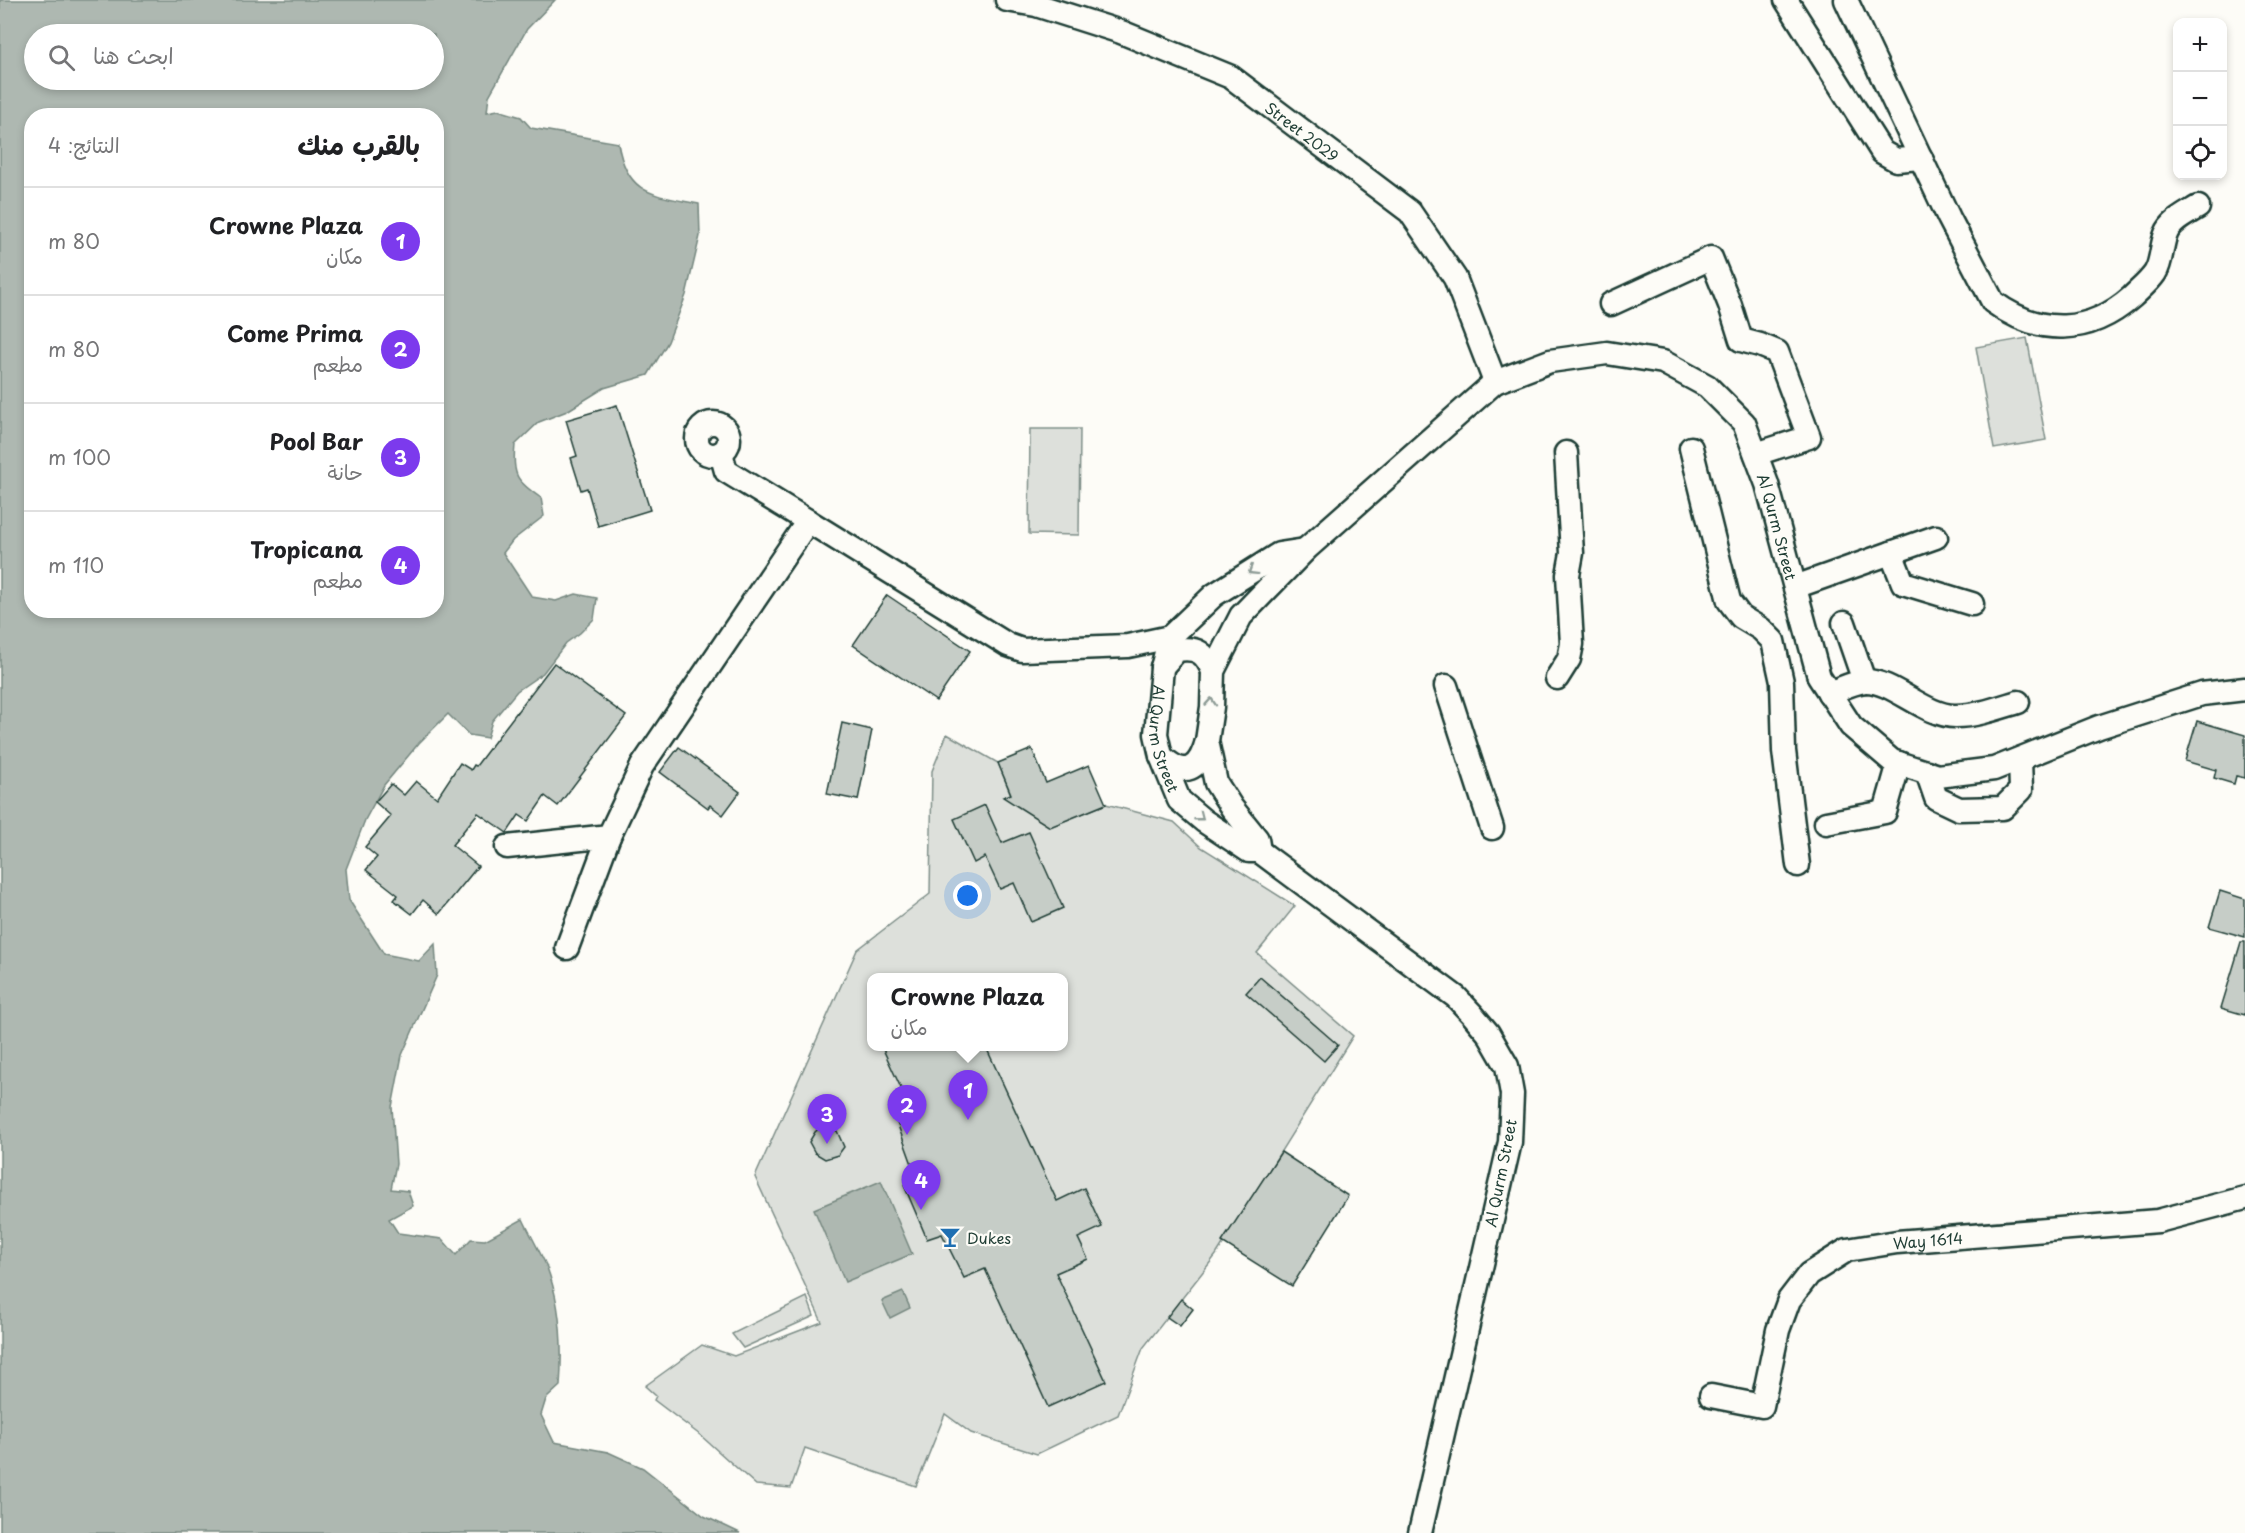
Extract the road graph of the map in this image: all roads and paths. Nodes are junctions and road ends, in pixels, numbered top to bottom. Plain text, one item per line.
1 (1007, 0) edge
2 (1786, 0) edge
3 (1846, 0) edge
4 (1921, 158) junction
5 (2198, 207) dead end
6 (1611, 304) dead end
7 (1495, 382) junction
8 (1691, 448) dead end
9 (721, 453) dead end
10 (1566, 453) dead end
11 (1756, 454) junction
12 (808, 521) junction
13 (1936, 537) dead end
14 (1305, 549) junction
15 (1891, 553) junction
16 (1795, 587) junction
17 (1972, 604) dead end
18 (1844, 623) dead end
19 (1170, 637) junction
20 (1162, 668) junction
21 (1213, 671) junction
22 (1557, 678) dead end
23 (1864, 681) junction
24 (1446, 687) dead end
25 (2245, 689) edge
26 (1829, 693) junction
27 (2018, 702) dead end
28 (1207, 741) junction
29 (1161, 756) junction
30 (2020, 759) junction
31 (1899, 763) junction
32 (1927, 772) junction
33 (1826, 823) dead end
34 (1492, 828) dead end
35 (609, 836) junction
36 (507, 847) dead end
37 (1259, 851) junction
38 (1798, 865) dead end
39 (567, 948) dead end
40 (2245, 1198) edge
41 (1711, 1396) dead end
42 (1420, 1533) edge

1 - 7 street, Street 2029
2 - 4 street
3 - 4 street
4 - 5 street
6 - 11 street
7 - 11 street, Al Qurm Street
7 - 14 street, Al Qurm Street
8 - 38 street
9 - 12 street
10 - 22 street
11 - 16 street, Al Qurm Street
12 - 19 street
12 - 35 street
13 - 15 street
14 -> 19 street, Al Qurm Street
14 - 21 street, Al Qurm Street
15 - 16 street
15 - 17 street
16 - 26 street, Al Qurm Street
18 - 23 street
19 - 20 street, Al Qurm Street
20 - 21 street
20 - 29 street, Al Qurm Street
28 -> 21 street, Al Qurm Street
23 - 26 street
23 - 27 street
24 - 34 street
25 - 30 street, Al Qurm Street
26 - 31 street, Al Qurm Street
28 - 29 street
28 - 37 street, Al Qurm Street
29 -> 37 street, Al Qurm Street
30 - 32 street, Al Qurm Street
30 - 32 street
31 - 32 street, Al Qurm Street
31 - 33 street
35 - 36 street
35 - 39 street
37 - 42 street, Al Qurm Street
40 - 41 street, Way 1614

